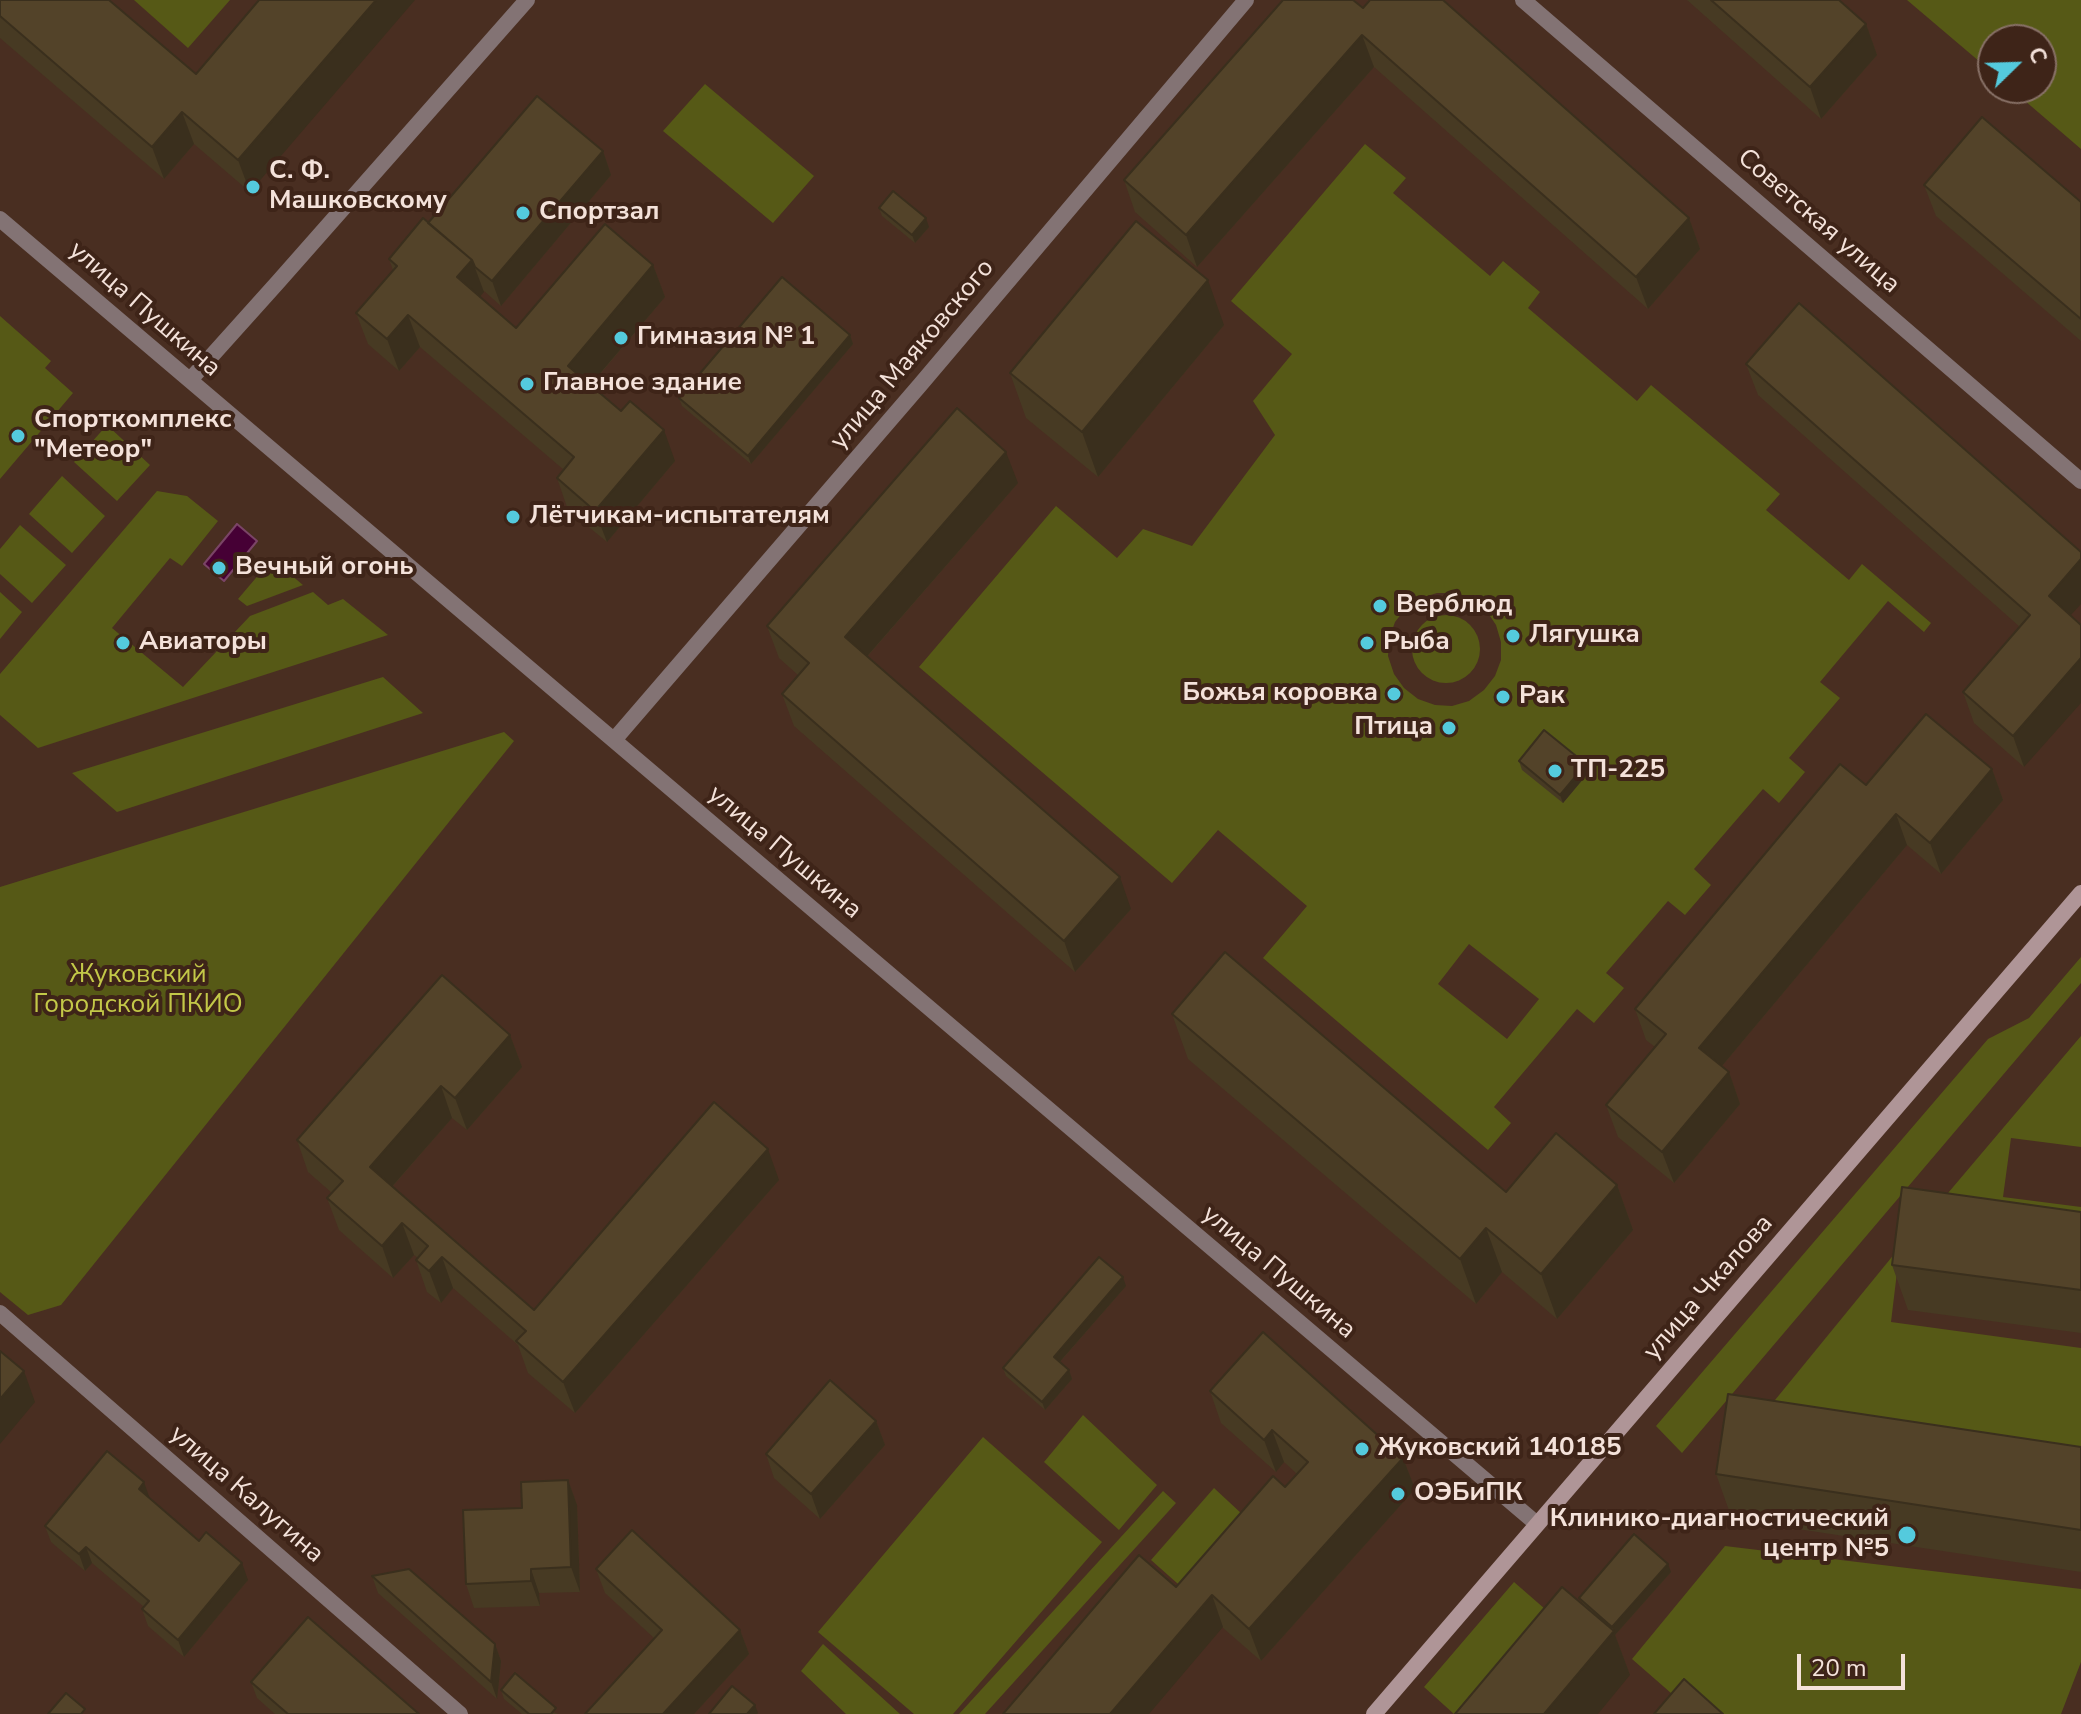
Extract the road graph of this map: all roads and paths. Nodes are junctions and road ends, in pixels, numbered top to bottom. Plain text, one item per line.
1 (527, 0) edge
2 (1246, 0) edge
3 (1523, 0) edge
4 (0, 219) edge
5 (190, 380) junction
6 (2081, 481) edge
7 (614, 740) junction
8 (2081, 893) edge
9 (0, 1313) edge
10 (1537, 1524) junction
11 (460, 1714) edge
12 (1374, 1714) edge

1 - 5 street
2 - 7 street, улица Маяковского
3 - 6 street, Советская улица
4 - 5 street, улица Пушкина
5 - 7 street, улица Пушкина
7 - 10 street, улица Пушкина
8 - 10 main road, улица Чкалова
9 - 11 street, улица Калугина
10 - 12 main road, улица Чкалова

